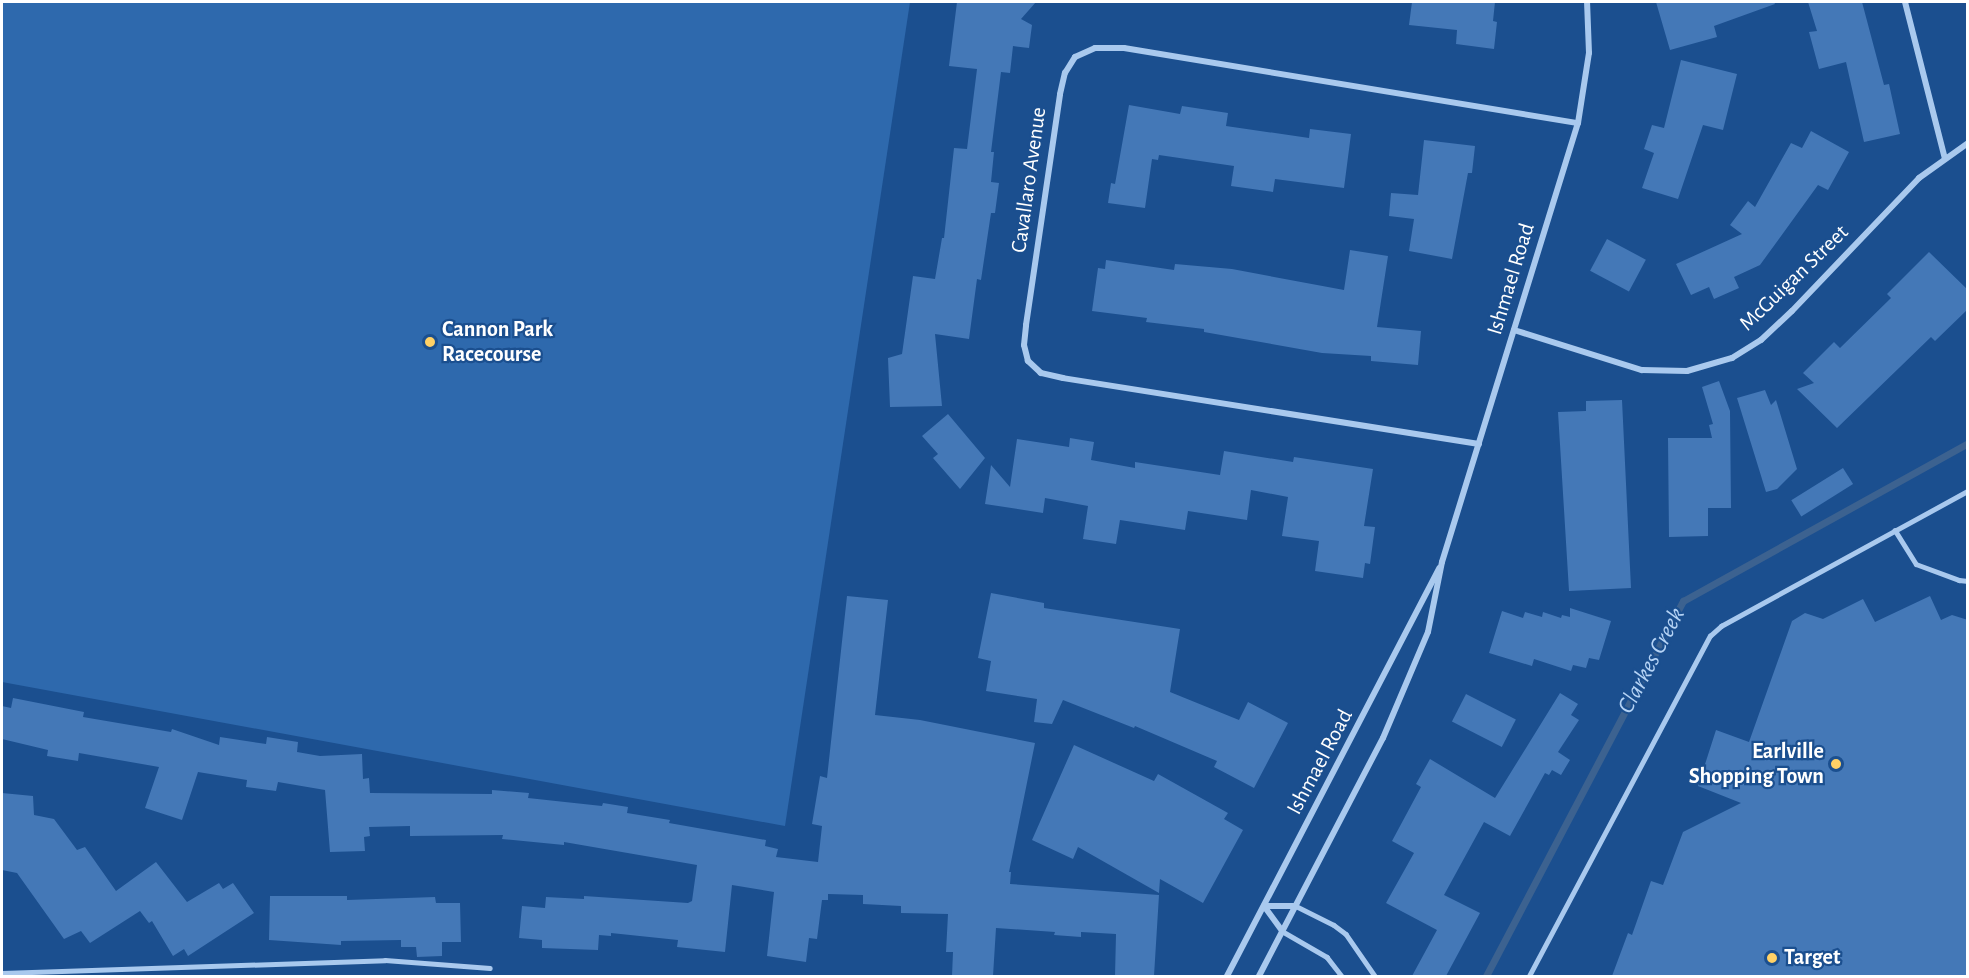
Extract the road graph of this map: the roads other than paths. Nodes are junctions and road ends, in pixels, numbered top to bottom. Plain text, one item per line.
1 (1587, 2) edge
2 (1905, 2) edge
3 (1578, 123) junction
4 (1968, 143) edge
5 (1945, 159) junction
6 (1514, 330) junction
7 (1479, 444) junction
8 (1968, 491) edge
9 (1896, 530) junction
10 (1442, 562) junction
11 (1968, 580) edge
12 (1264, 906) junction
13 (1296, 906) junction
14 (1282, 931) junction
15 (490, 968) dead end
16 (2, 973) edge
17 (1227, 976) edge
18 (1259, 976) edge
19 (1342, 976) edge
20 (1375, 976) edge
21 (1529, 976) edge

1 - 3 street, Ishmael Road
2 - 5 street
3 - 6 street, Ishmael Road
3 - 7 street, Cavallaro Avenue
4 - 5 street, McGuigan Street
5 - 6 street, McGuigan Street
6 - 7 street, Ishmael Road
7 - 10 street, Ishmael Road
8 - 9 lane
9 - 11 lane
9 - 21 lane
10 - 12 street, Ishmael Road
10 - 13 street, Ishmael Road
12 - 13 street
12 - 14 street
12 - 17 street, Ishmael Road
13 - 14 street, Ishmael Road
13 - 20 lane
14 - 18 street, Ishmael Road
14 - 19 lane
15 - 16 lane

